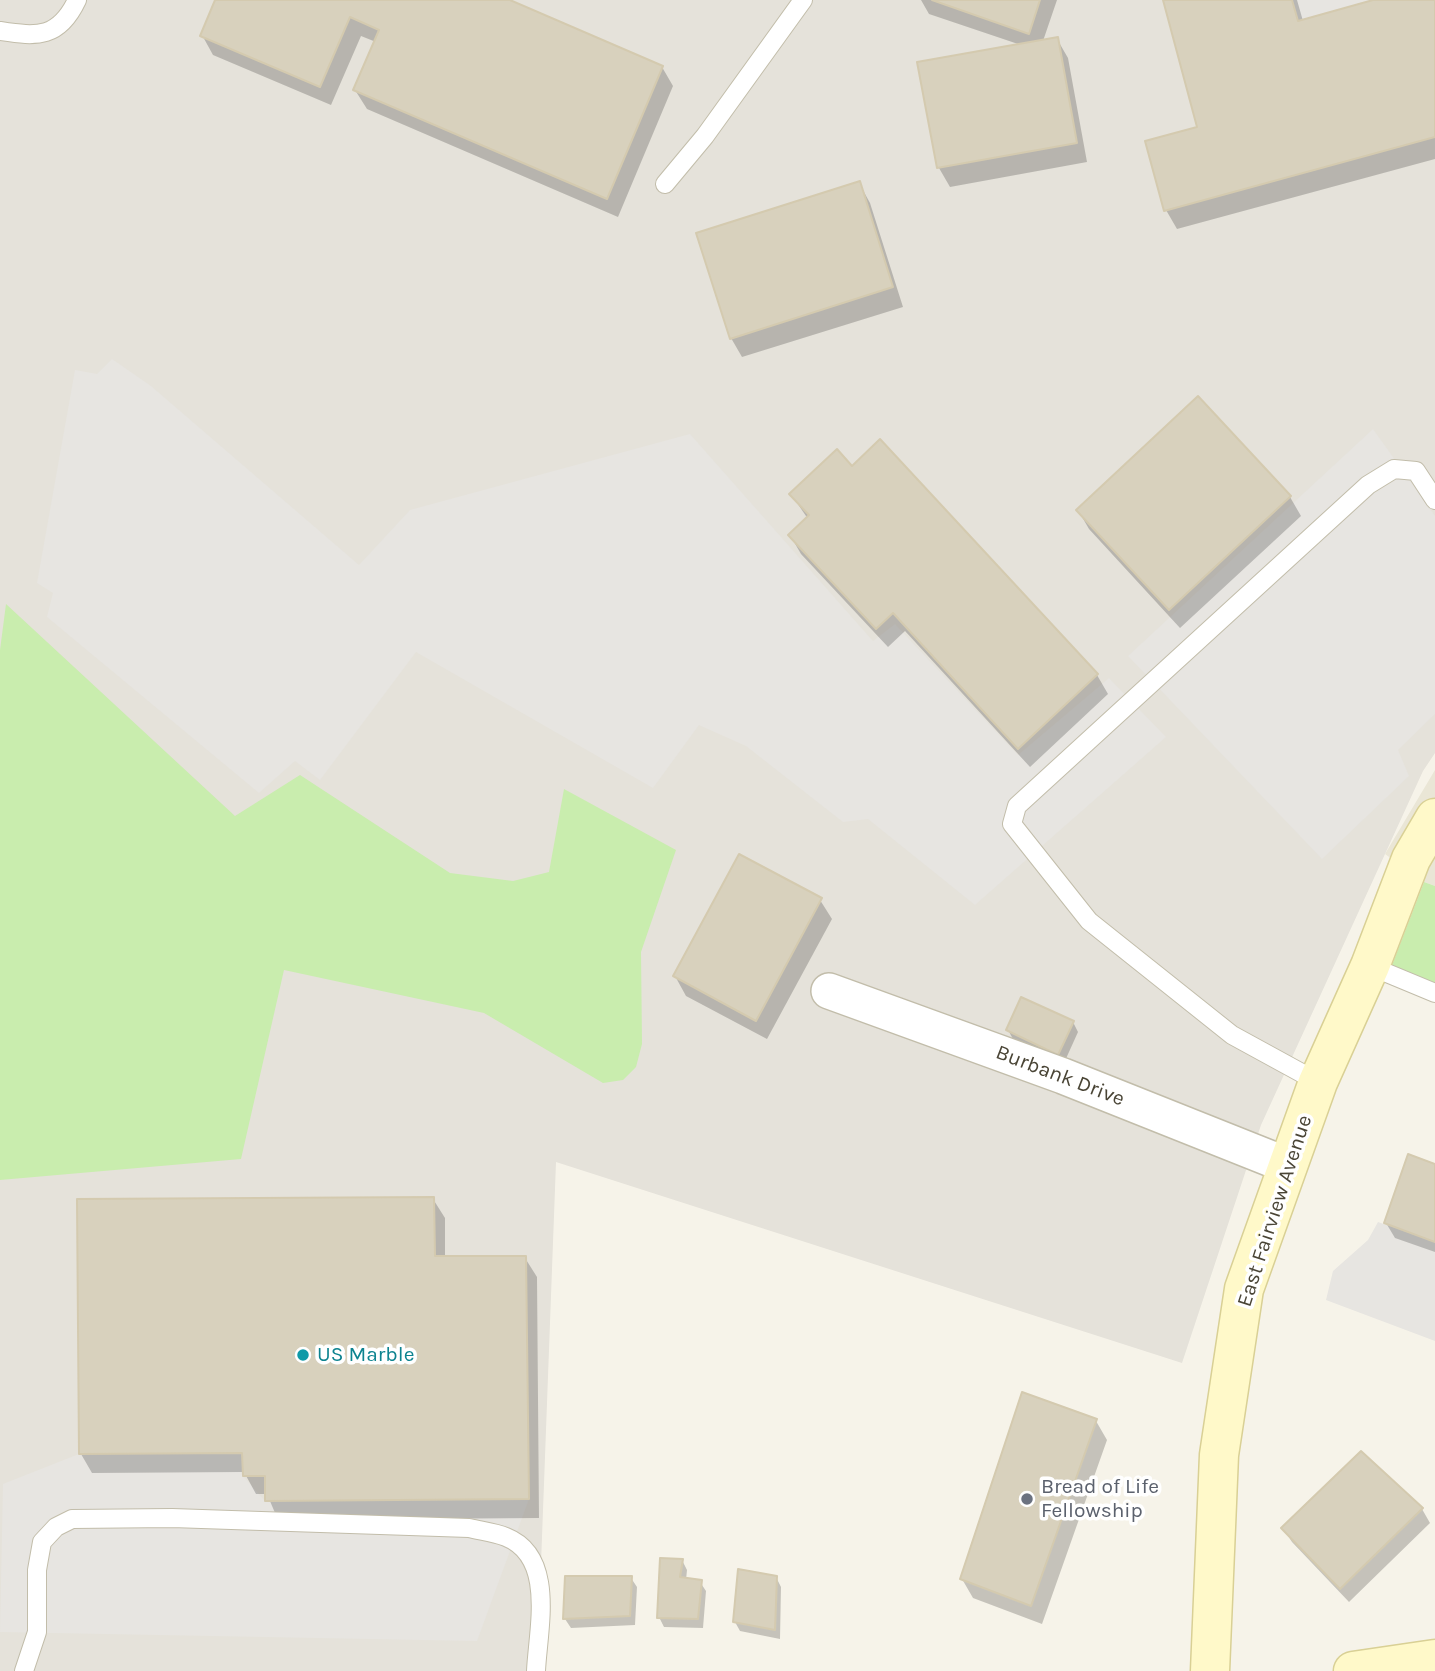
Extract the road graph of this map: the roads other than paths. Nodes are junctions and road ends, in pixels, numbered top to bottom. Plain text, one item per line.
1 (77, 0) edge
2 (803, 0) edge
3 (0, 31) edge
4 (665, 184) dead end
5 (1435, 500) edge
6 (1435, 818) edge
7 (1370, 965) junction
8 (829, 991) dead end
9 (1435, 993) edge
10 (1318, 1082) junction
11 (1289, 1166) junction
12 (1435, 1659) edge
13 (24, 1671) edge
14 (536, 1671) edge
15 (1210, 1671) edge
16 (1353, 1671) edge

1 - 3 lane
2 - 4 lane
5 - 10 lane
6 - 7 street, East Fairview Avenue
7 - 9 lane
7 - 10 street, East Fairview Avenue
8 - 11 street, Burbank Drive
10 - 11 street, East Fairview Avenue
11 - 15 street, East Fairview Avenue
12 - 16 street
13 - 14 lane

